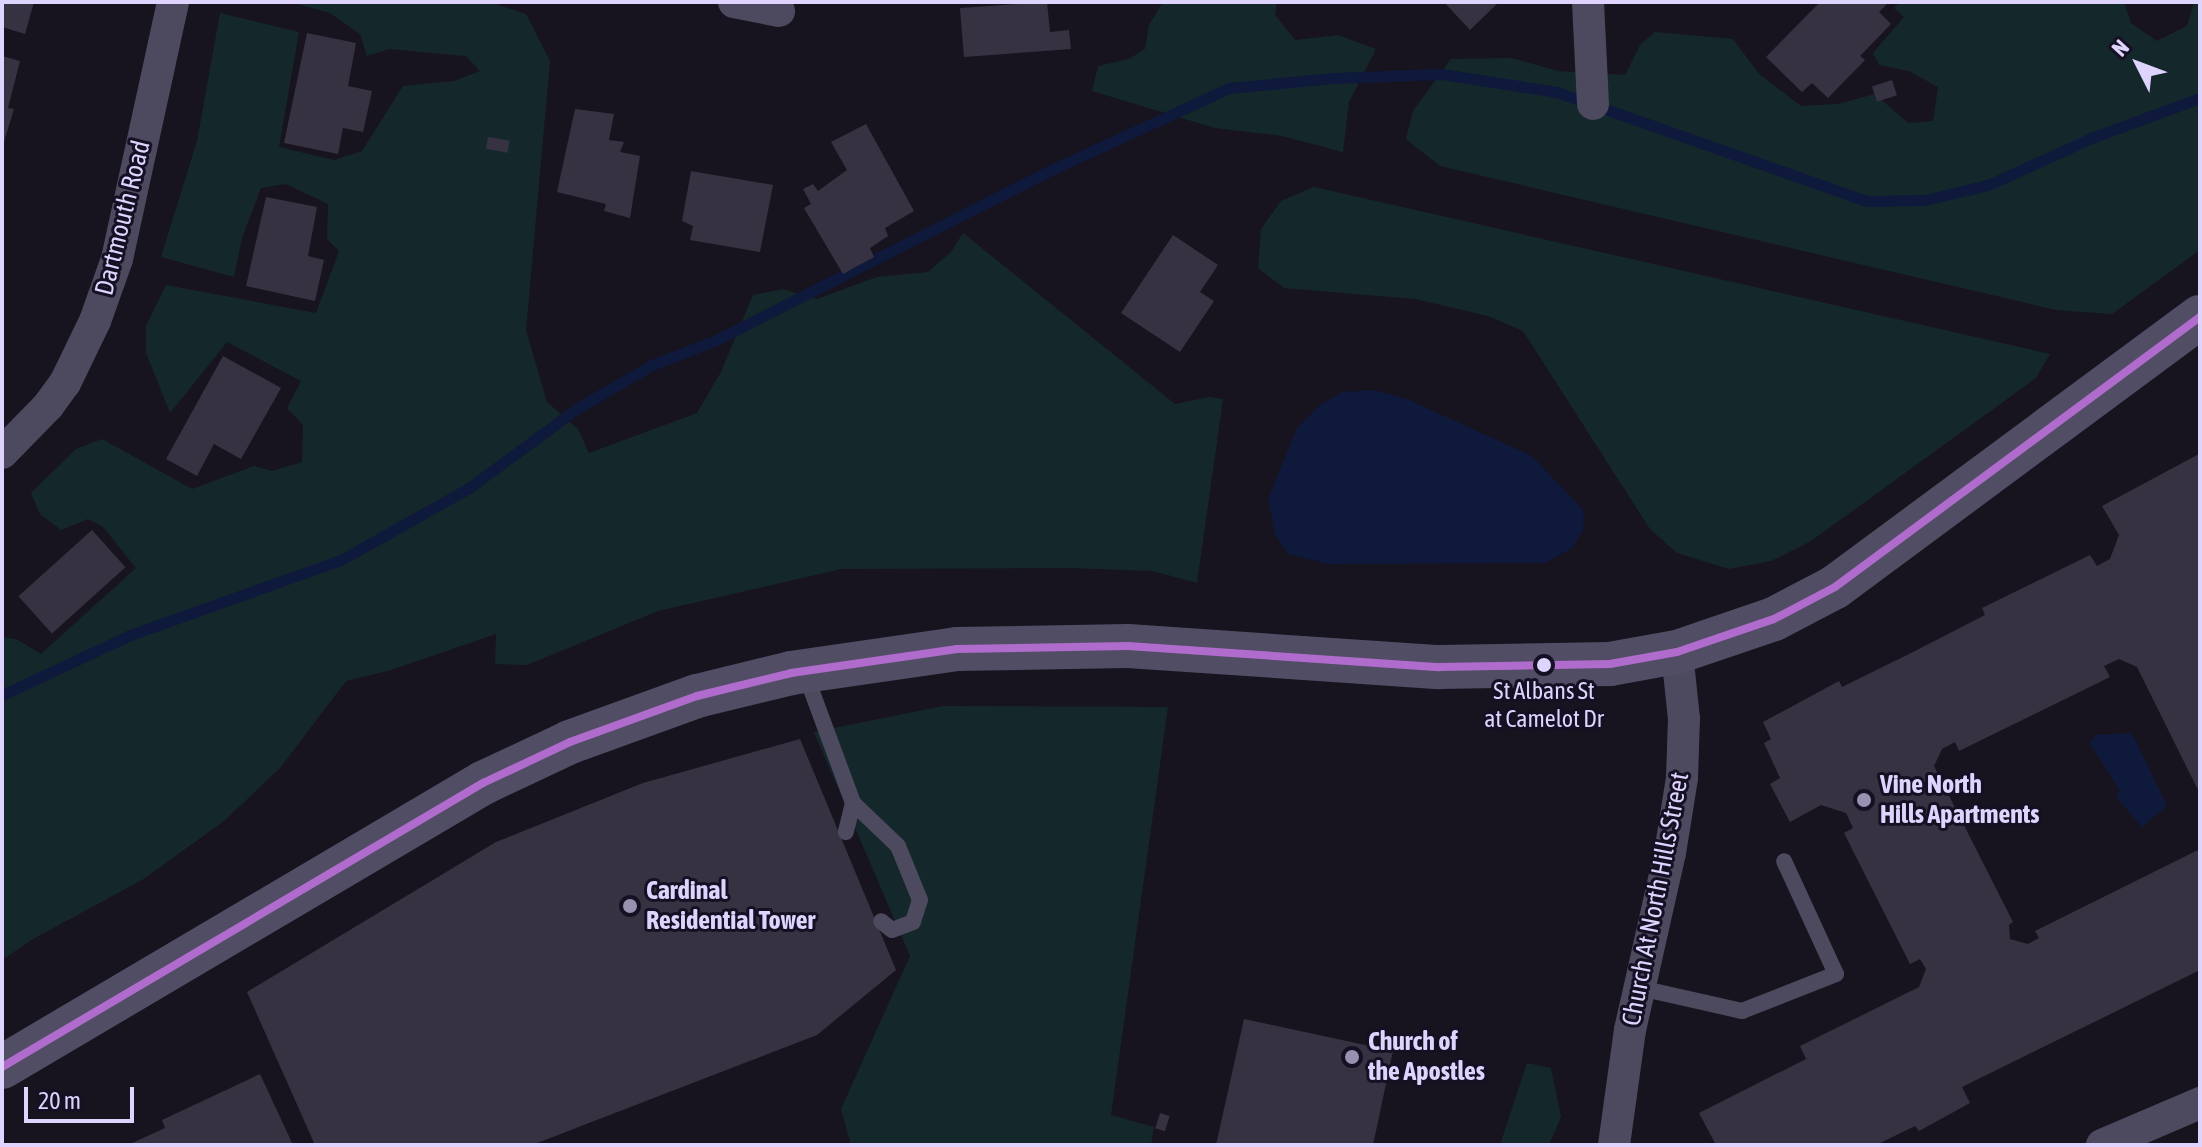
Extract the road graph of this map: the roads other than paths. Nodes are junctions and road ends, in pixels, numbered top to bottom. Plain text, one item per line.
1 (173, 2) edge
2 (734, 2) edge
3 (1588, 2) edge
4 (779, 11) dead end
5 (1593, 104) dead end
6 (2200, 317) edge
7 (2, 453) edge
8 (1677, 652) junction
9 (804, 672) junction
10 (853, 803) junction
11 (846, 832) dead end
12 (1784, 861) dead end
13 (881, 921) dead end
14 (1640, 988) junction
15 (2, 1067) edge
16 (2200, 1103) edge
17 (1614, 1145) edge
18 (2102, 1145) edge

1 - 7 street, Dartmouth Road
2 - 4 street
3 - 5 street
6 - 8 street
8 - 9 street
8 - 14 street, Church At North Hills Street
9 - 10 lane
9 - 15 street
10 - 11 lane
10 - 13 lane
12 - 14 lane
14 - 17 street, Church At North Hills Street
16 - 18 street

